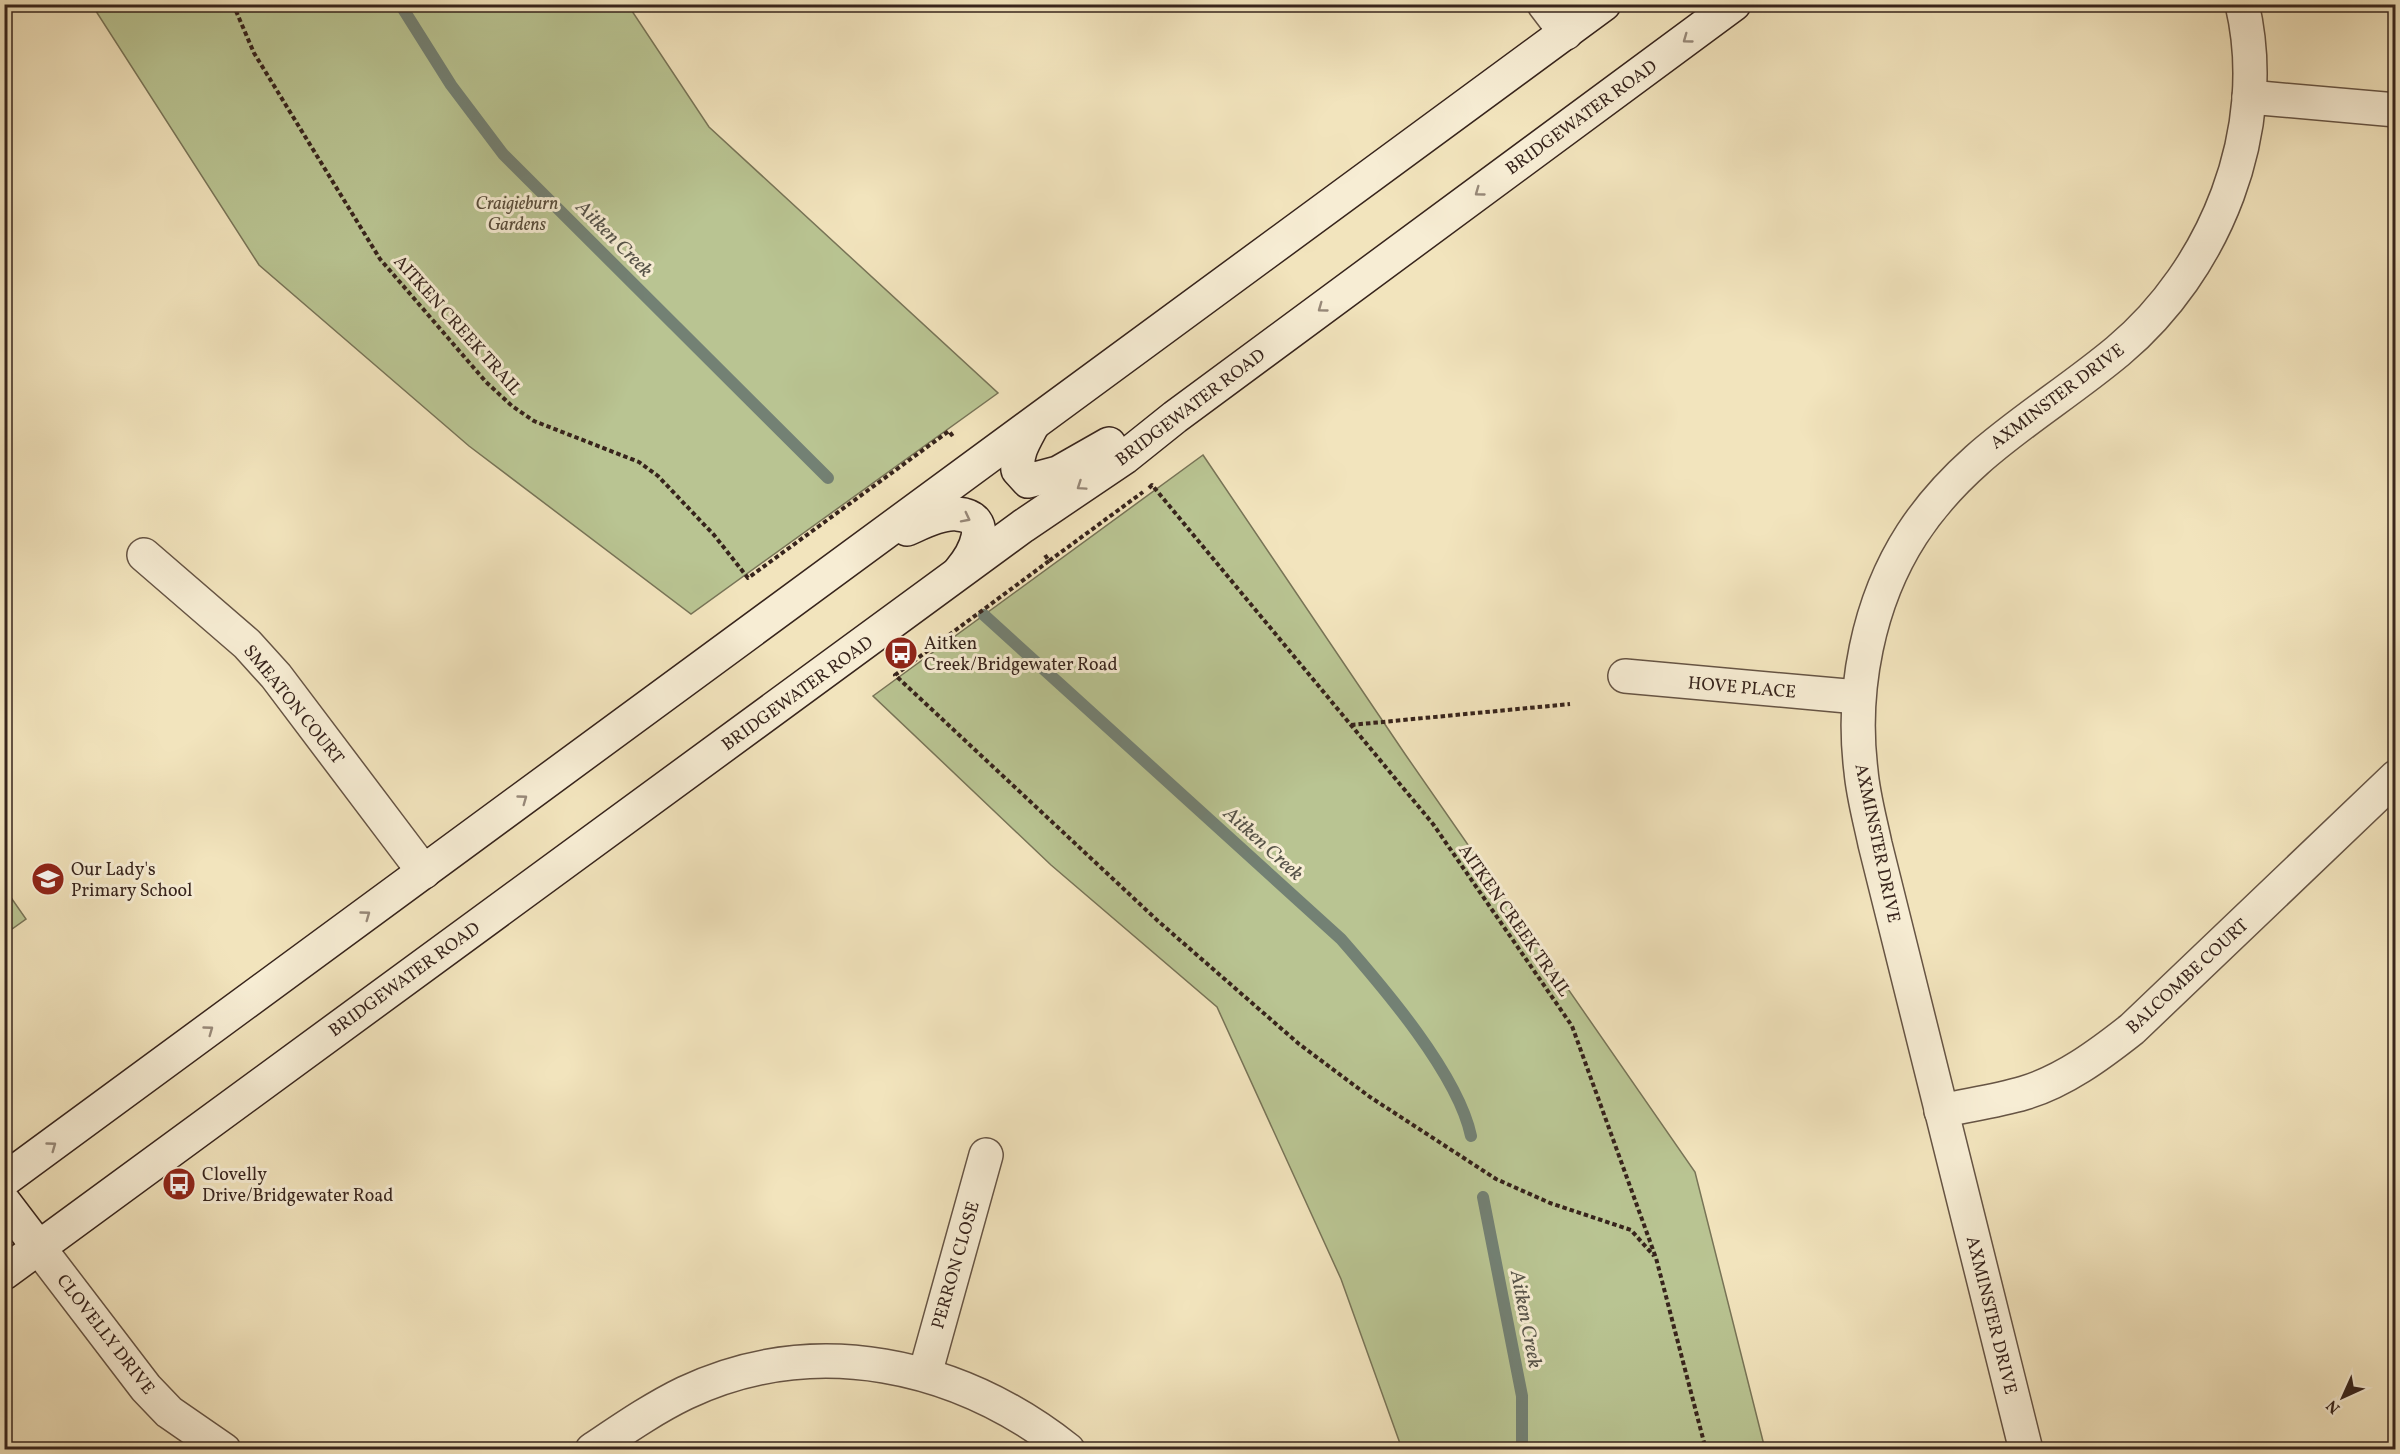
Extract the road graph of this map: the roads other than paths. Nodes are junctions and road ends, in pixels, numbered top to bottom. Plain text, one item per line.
1 (1545, 4) edge
2 (1604, 4) edge
3 (1734, 4) edge
4 (2242, 4) edge
5 (1566, 33) junction
6 (2249, 97) junction
7 (2396, 110) edge
8 (1204, 395) junction
9 (1032, 426) junction
10 (872, 543) junction
11 (144, 555) dead end
12 (956, 577) junction
13 (1625, 676) dead end
14 (1858, 697) junction
15 (2396, 777) edge
16 (424, 872) junction
17 (1941, 1111) junction
18 (986, 1155) dead end
19 (4, 1180) edge
20 (4, 1202) edge
21 (39, 1248) junction
22 (4, 1273) edge
23 (925, 1374) junction
24 (224, 1449) edge
25 (592, 1449) edge
26 (1068, 1449) edge
27 (2026, 1449) edge

1 - 5 street
2 - 5 street
3 -> 8 street, BRIDGEWATER ROAD
4 - 6 street, AXMINSTER DRIVE
5 - 9 street
6 - 7 street
6 - 14 street, AXMINSTER DRIVE
8 - 9 street
8 -> 12 street, BRIDGEWATER ROAD
9 - 10 street
10 -> 12 street
16 -> 10 street
11 - 16 street, SMEATON COURT
12 - 21 street, BRIDGEWATER ROAD
13 - 14 street, HOVE PLACE
14 - 17 street, AXMINSTER DRIVE
15 - 17 street, BALCOMBE COURT
19 -> 16 street
17 - 27 street, AXMINSTER DRIVE
18 - 23 street, PERRON CLOSE
20 - 21 street, CLOVELLY DRIVE
21 - 22 street, BRIDGEWATER ROAD
21 - 24 street, CLOVELLY DRIVE
23 - 25 street
23 - 26 street

